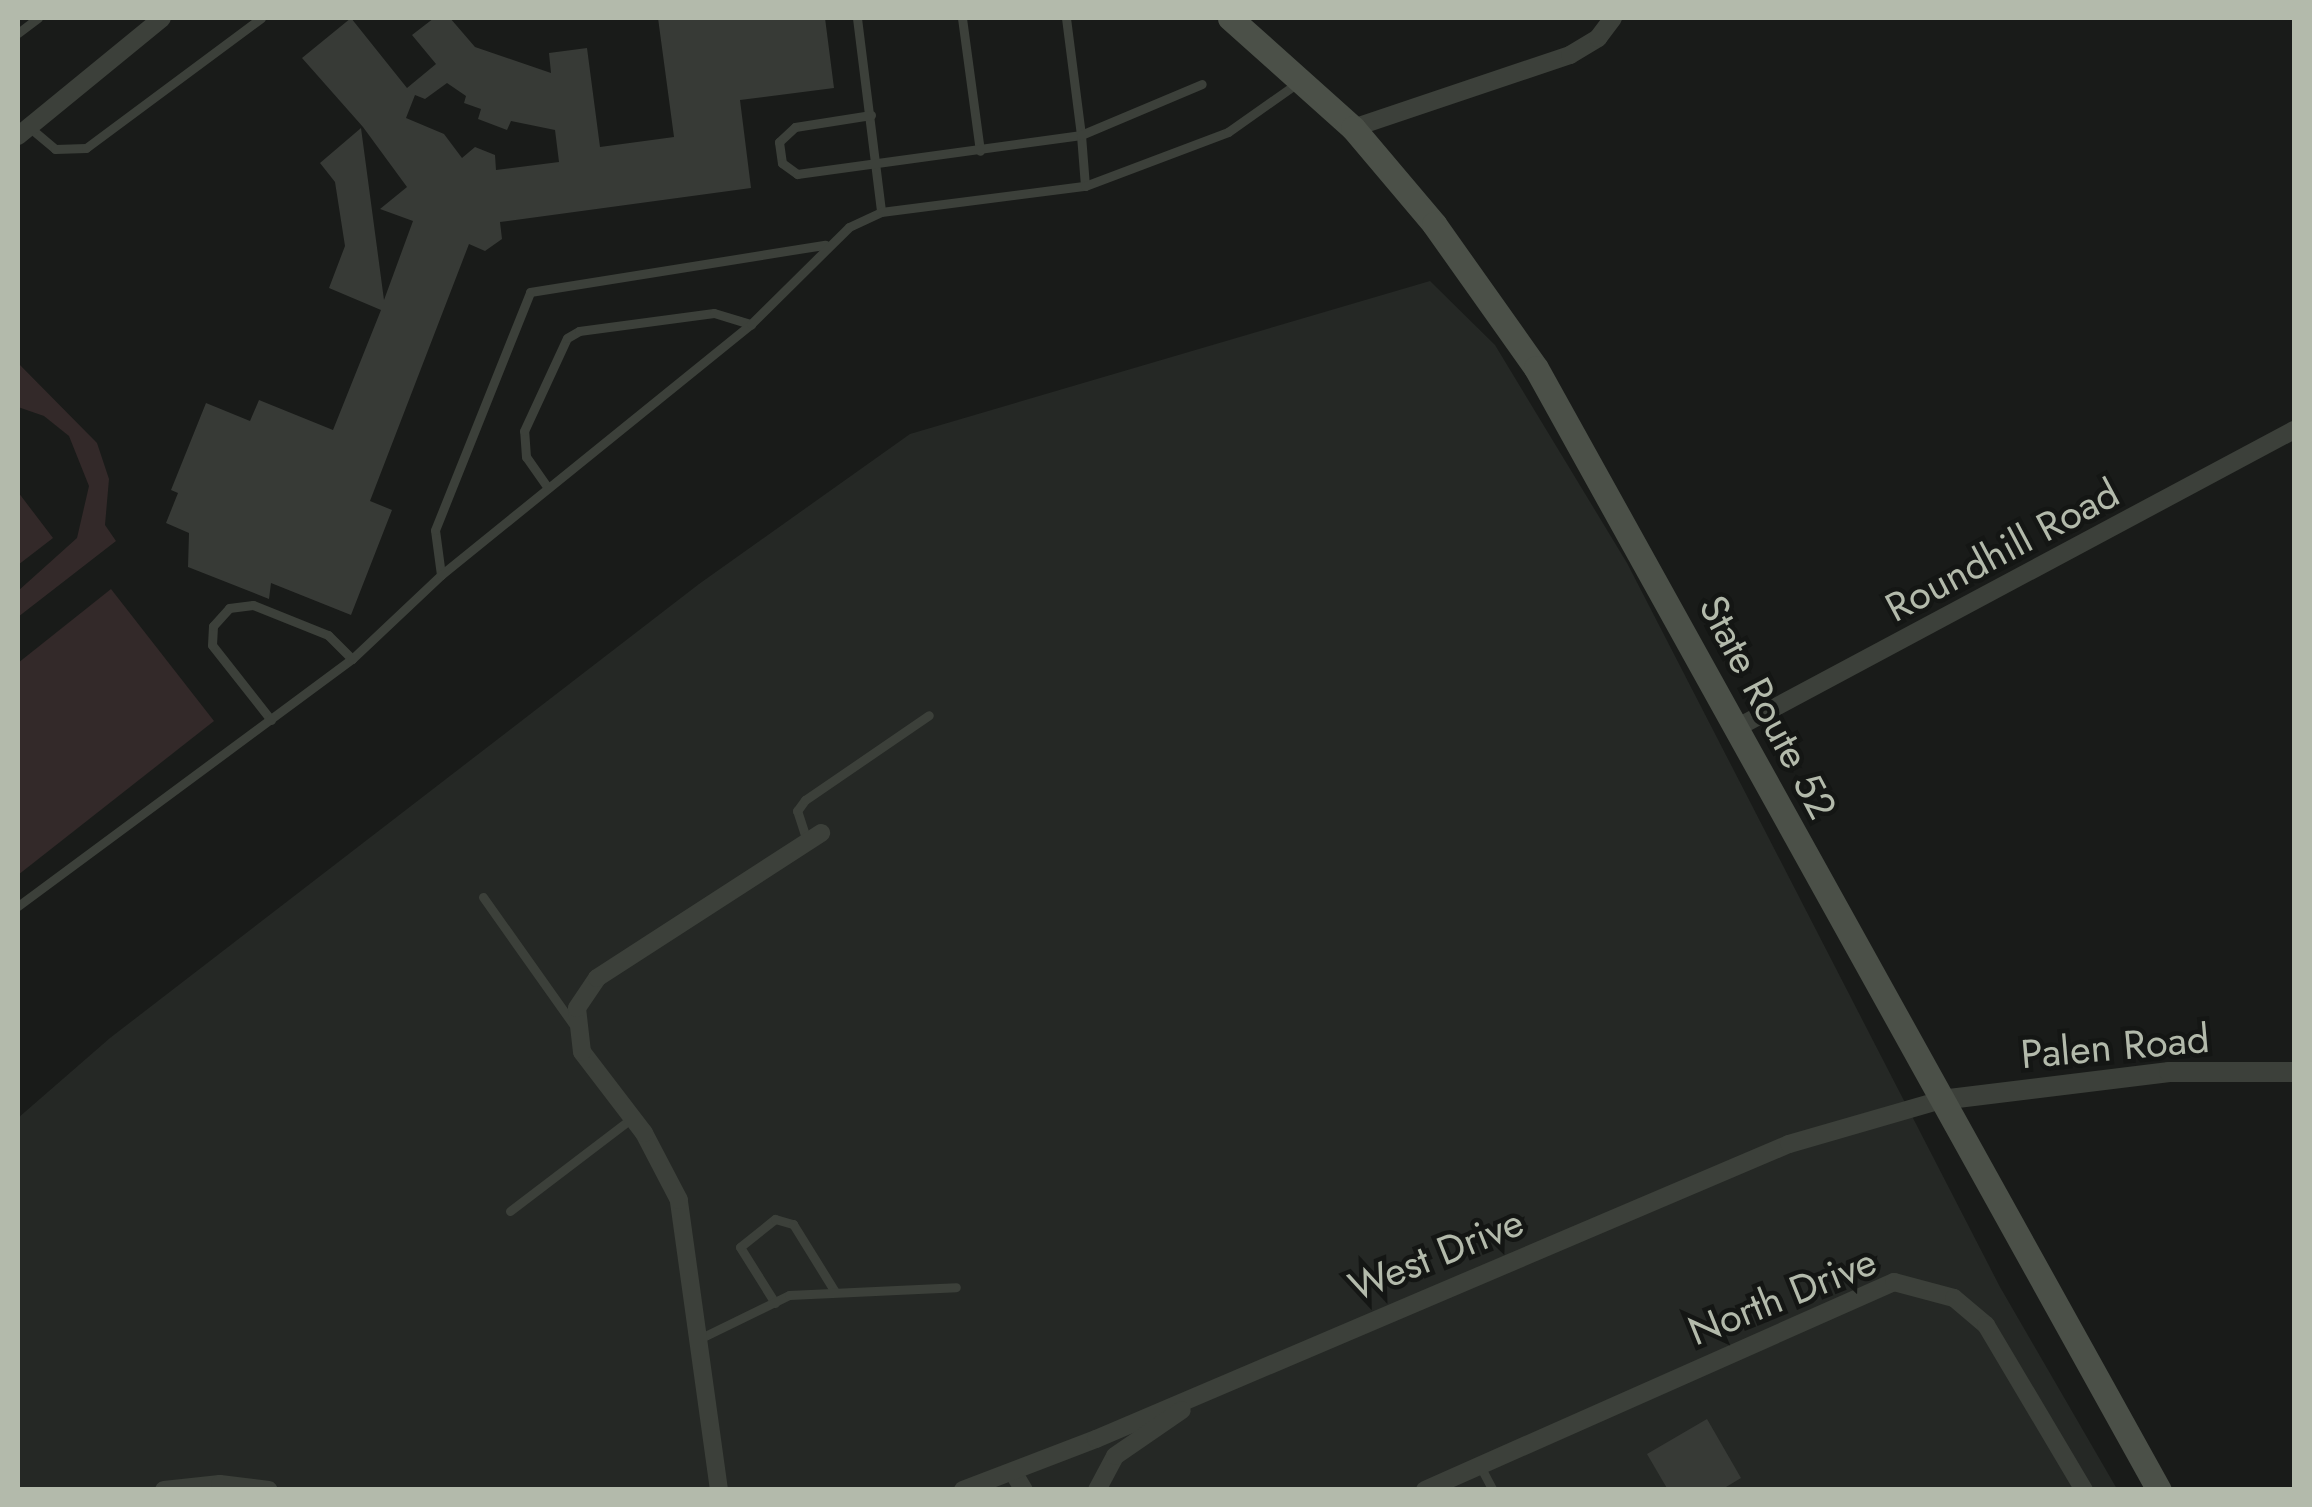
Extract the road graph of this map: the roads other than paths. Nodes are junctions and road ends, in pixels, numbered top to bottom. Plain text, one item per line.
1 (38, 18) edge
2 (162, 18) edge
3 (261, 18) edge
4 (858, 18) edge
5 (962, 18) edge
6 (1066, 18) edge
7 (1230, 18) edge
8 (1613, 18) edge
9 (18, 33) edge
10 (1300, 81) junction
11 (1202, 84) dead end
12 (870, 115) junction
13 (1353, 128) junction
14 (23, 132) edge
15 (1081, 135) junction
16 (980, 151) junction
17 (876, 164) junction
18 (1085, 186) junction
19 (882, 212) junction
20 (825, 245) junction
21 (751, 324) junction
22 (2294, 430) edge
23 (548, 488) junction
24 (441, 575) junction
25 (352, 660) junction
26 (929, 715) dead end
27 (271, 720) junction
28 (1740, 726) junction
29 (814, 837) joint
30 (484, 897) dead end
31 (18, 906) edge
32 (575, 1027) junction
33 (2294, 1072) edge
34 (1942, 1100) junction
35 (632, 1118) junction
36 (510, 1211) dead end
37 (956, 1287) dead end
38 (834, 1290) junction
39 (775, 1303) junction
40 (701, 1338) junction
41 (1218, 1384) junction
42 (1478, 1464) junction
43 (1013, 1472) junction
44 (164, 1490) edge
45 (269, 1490) edge
46 (718, 1490) edge
47 (963, 1490) edge
48 (1024, 1490) edge
49 (1097, 1490) edge
50 (1425, 1490) edge
51 (1493, 1490) edge
52 (2084, 1490) edge
53 (2160, 1490) edge

1 - 9 lane
2 - 14 street
3 - 14 lane
4 - 12 lane
5 - 16 lane
6 - 15 lane
7 - 10 main road, State Route 52
8 - 13 street
10 - 13 main road, State Route 52
10 - 18 lane
11 - 15 lane
12 - 17 lane
12 - 17 lane
13 - 28 main road, State Route 52
15 - 16 lane
15 - 18 lane
16 - 17 lane
17 - 19 lane
18 - 19 lane
19 - 20 lane
20 - 21 lane
20 - 24 lane
21 - 23 lane
21 - 23 lane
22 - 28 street, Roundhill Road
23 - 24 lane
24 - 25 lane
25 - 27 lane
25 - 27 lane
26 - 29 lane
27 - 31 lane
28 - 34 main road, State Route 52
29 - 32 street
30 - 32 lane
32 - 35 street
33 - 34 street, Palen Road
34 - 41 street, West Drive
34 - 53 main road, State Route 52
35 - 36 lane
35 - 40 street
37 - 38 lane
38 - 39 lane
38 - 39 lane
39 - 40 lane
40 - 46 street
41 - 43 street, West Drive
41 - 49 street
42 - 50 street, North Drive
42 - 51 lane
42 - 52 street, North Drive
43 - 47 street, West Drive
43 - 48 street
44 - 45 street

